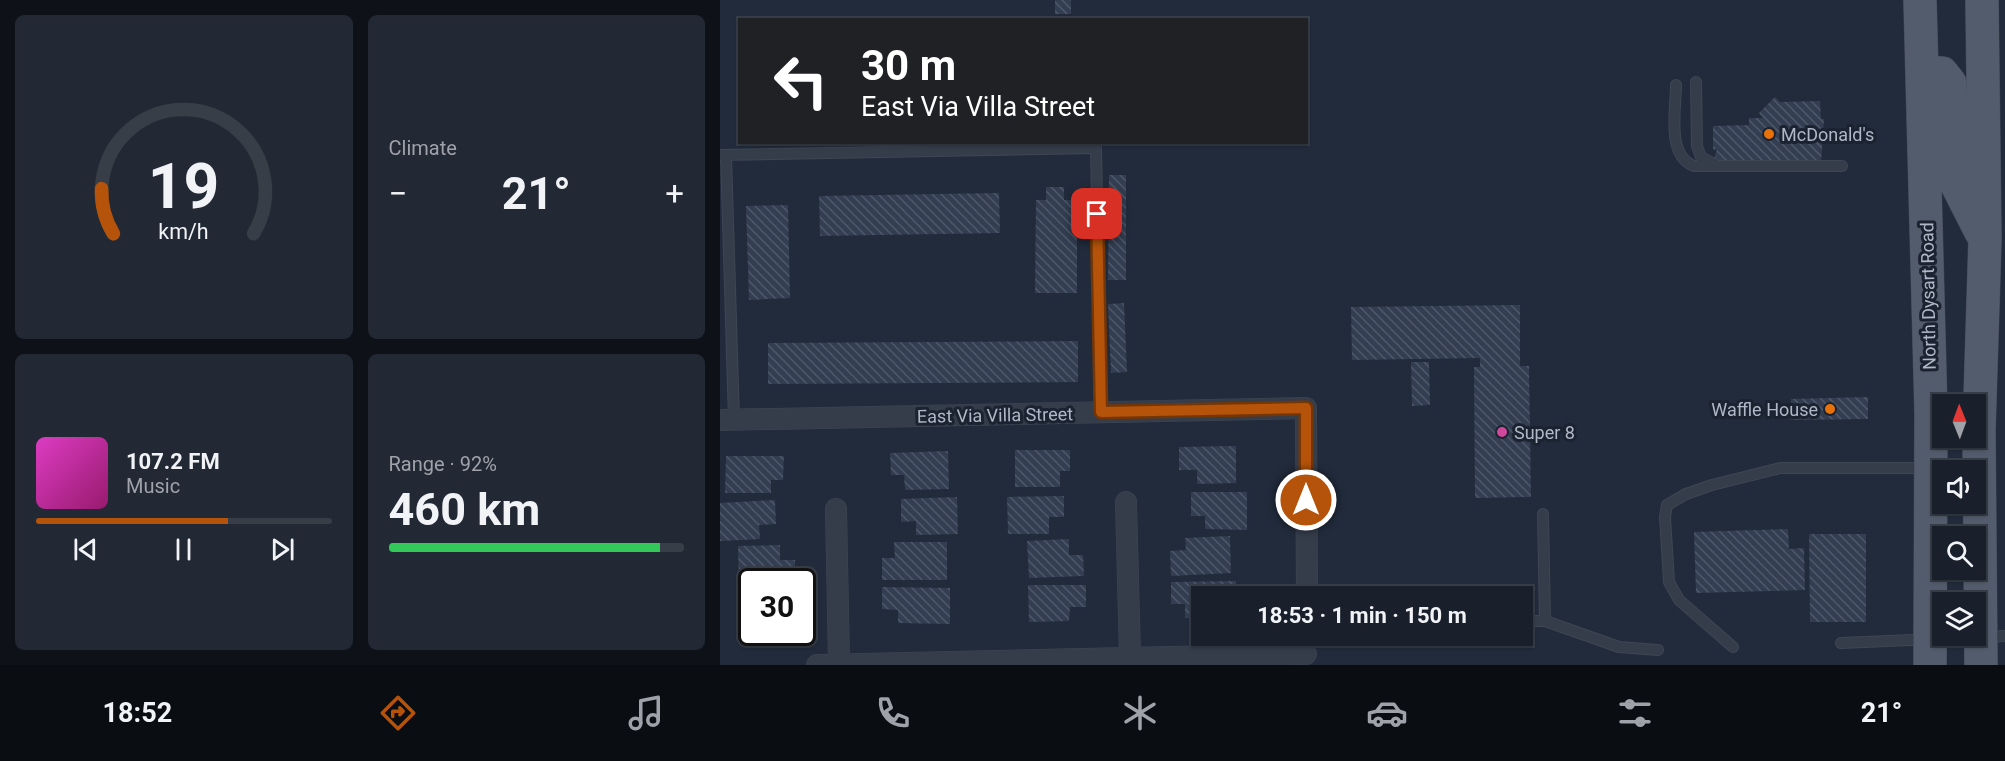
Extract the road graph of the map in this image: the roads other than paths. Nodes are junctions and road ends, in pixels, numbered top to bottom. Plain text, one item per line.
1 (1920, 0) edge
2 (1982, 0) edge
3 (1923, 73) junction
4 (1696, 82) dead end
5 (1676, 84) dead end
6 (723, 155) edge
7 (1718, 166) junction
8 (1842, 166) dead end
9 (1985, 239) junction
10 (1101, 412) junction
11 (727, 420) edge
12 (1930, 468) junction
13 (1126, 502) dead end
14 (836, 508) dead end
15 (1543, 514) dead end
16 (1306, 586) edge
17 (1533, 621) edge
18 (1545, 621) junction
19 (1841, 644) dead end
20 (1989, 646) edge
21 (1733, 647) dead end
22 (1658, 650) dead end
23 (1930, 651) edge
24 (1306, 652) edge
25 (1130, 656) junction
26 (839, 663) junction
27 (817, 665) edge

1 - 3 main road, North Dysart Road
2 - 9 main road
3 - 9 main road
3 - 12 main road, North Dysart Road
4 - 7 lane
5 - 7 lane
6 - 10 lane
6 - 11 lane
7 - 8 lane
9 - 20 main road
10 - 11 street, East Via Villa Street
10 - 16 street, East Via Villa Street
12 - 21 lane
12 - 23 main road, North Dysart Road
13 - 25 street
14 - 26 street
15 - 18 lane
17 - 18 lane
18 - 22 lane
19 - 23 lane
20 - 23 lane
24 - 25 street
25 - 26 street
26 - 27 street

